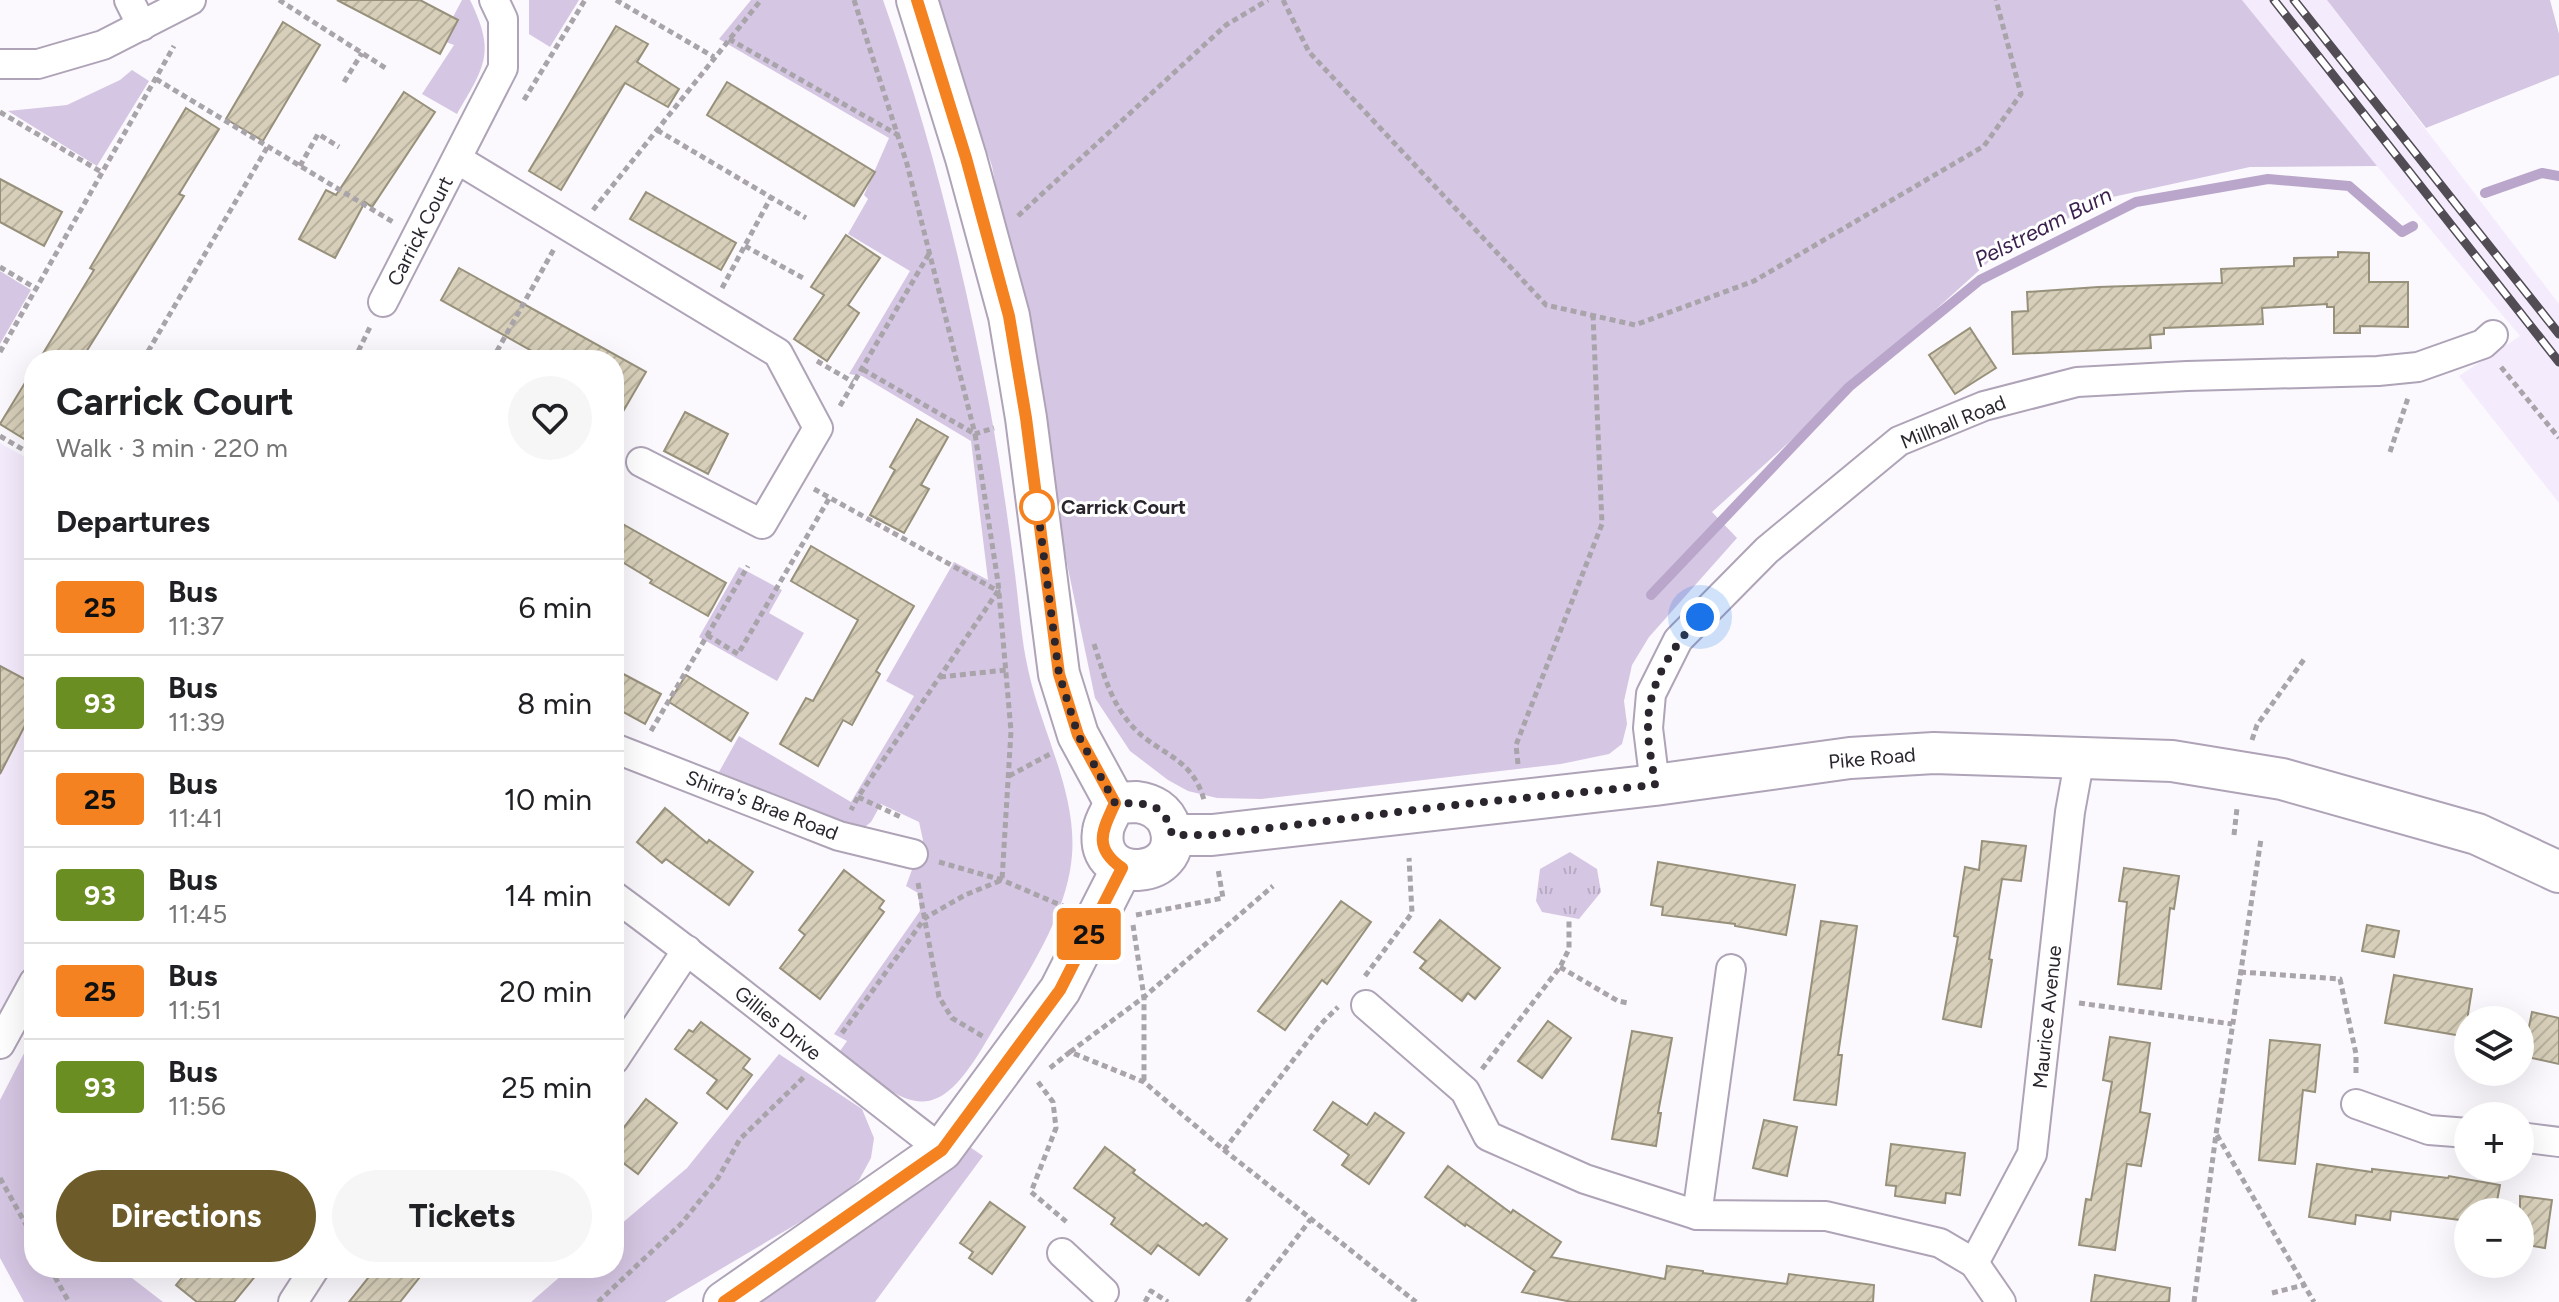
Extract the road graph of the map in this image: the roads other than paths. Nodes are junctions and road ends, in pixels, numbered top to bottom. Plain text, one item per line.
1 (129, 0) edge
2 (191, 0) edge
3 (494, 0) edge
4 (917, 0) edge
5 (142, 26) junction
6 (0, 64) edge
7 (457, 159) junction
8 (383, 302) dead end
9 (2488, 340) road end
10 (641, 462) dead end
11 (625, 752) edge
12 (2080, 757) junction
13 (1655, 785) junction
14 (1115, 803) junction
15 (1172, 835) junction
16 (913, 854) road end
17 (1122, 868) junction
18 (2559, 872) edge
19 (624, 903) edge
20 (687, 950) junction
21 (1731, 969) dead end
22 (1360, 999) road end
23 (24, 1000) edge
24 (0, 1044) edge
25 (624, 1045) edge
26 (2356, 1104) road end
27 (2454, 1132) edge
28 (2534, 1139) edge
29 (2559, 1142) edge
30 (942, 1150) junction
31 (1697, 1215) junction
32 (1062, 1253) dead end
33 (1974, 1263) junction
34 (309, 1278) edge
35 (1109, 1299) edge
36 (293, 1302) edge
37 (724, 1302) edge
38 (2001, 1302) edge

1 - 5 street
2 - 5 street
3 - 7 street, Carrick Court
4 - 14 street
5 - 6 street
7 - 8 street, Carrick Court
7 - 10 street, Carrick Court
9 - 13 street, Millhall Road
11 - 16 street, Shirra's Brae Road
12 - 13 street, Pike Road
12 - 18 street, Pike Road
12 - 33 street, Maurice Avenue
13 - 15 street, Pike Road
14 - 15 street
14 - 17 street
15 - 17 street
17 - 30 street
19 - 20 street, Gillies Drive
20 - 25 street
20 - 30 street, Gillies Drive
21 - 31 street
22 - 31 street
23 - 24 street
26 - 27 street
28 - 29 street
30 - 37 street
31 - 33 street
32 - 35 street
33 - 38 street
34 - 36 street

